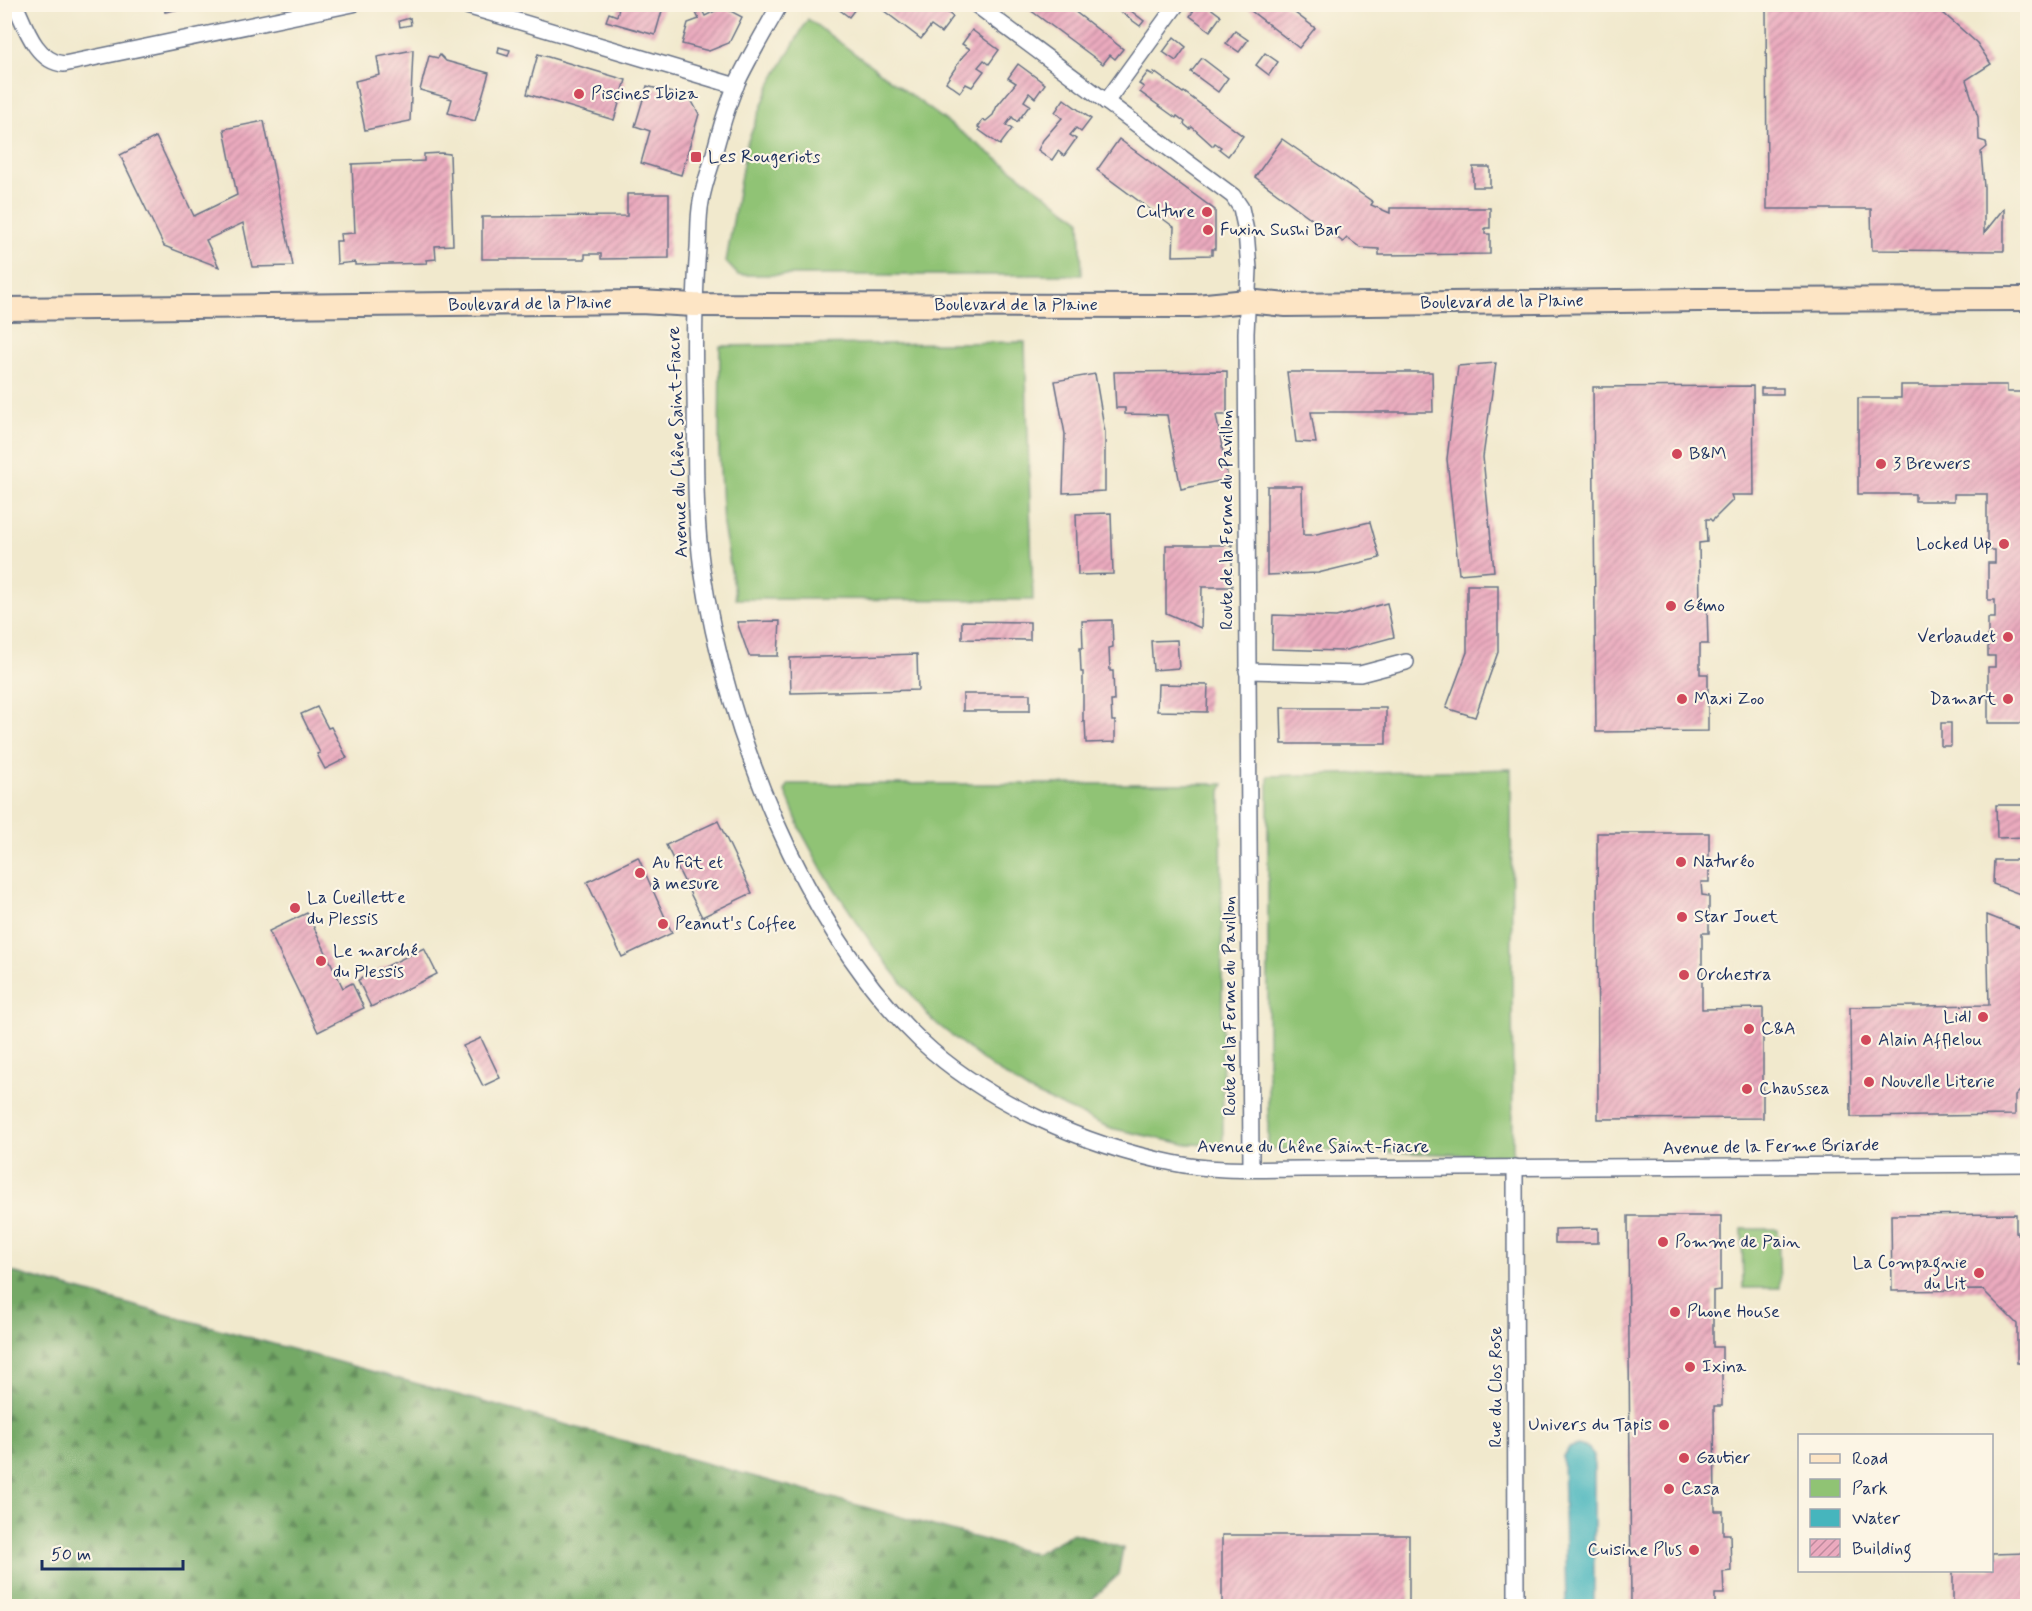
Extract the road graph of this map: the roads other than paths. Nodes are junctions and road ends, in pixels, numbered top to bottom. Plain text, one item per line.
1 (15, 4) edge
2 (352, 4) edge
3 (460, 4) edge
4 (780, 4) edge
5 (975, 4) edge
6 (1177, 4) edge
7 (736, 86) junction
8 (1106, 102) junction
9 (2028, 299) edge
10 (1247, 301) junction
11 (694, 305) junction
12 (4, 309) edge
13 (1406, 662) dead end
14 (1247, 671) junction
15 (2028, 1164) edge
16 (1515, 1167) junction
17 (1251, 1169) junction
18 (1516, 1606) edge

1 - 2 street
3 - 7 street
4 - 7 street, Avenue du Chêne Saint-Fiacre
5 - 8 street, Route de la Ferme du Pavillon
6 - 8 street
7 - 11 street, Avenue du Chêne Saint-Fiacre
8 - 10 street, Route de la Ferme du Pavillon
9 - 10 main road, Boulevard de la Plaine
10 - 11 main road, Boulevard de la Plaine
10 - 14 street, Route de la Ferme du Pavillon
11 - 12 main road, Boulevard de la Plaine
11 - 17 street, Avenue du Chêne Saint-Fiacre
13 - 14 street
14 - 17 street, Route de la Ferme du Pavillon
15 - 16 street, Avenue de la Ferme Briarde
16 - 17 street, Avenue du Chêne Saint-Fiacre
16 - 18 street, Rue du Clos Rose

